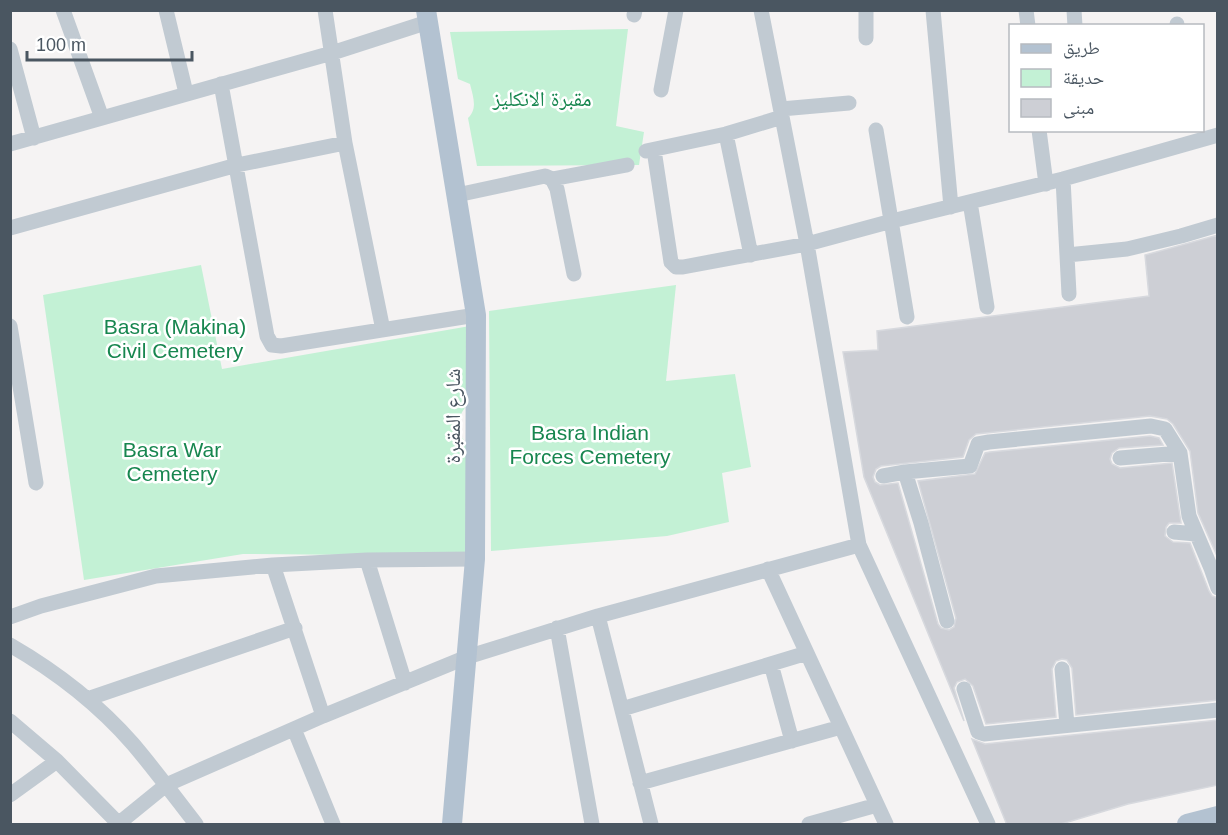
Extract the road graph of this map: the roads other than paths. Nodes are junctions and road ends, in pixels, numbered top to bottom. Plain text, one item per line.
1 (63, 10) edge
2 (166, 10) edge
3 (326, 10) edge
4 (676, 10) edge
5 (761, 10) edge
6 (866, 10) edge
7 (933, 10) edge
8 (427, 16) edge
9 (866, 38) dead end
10 (10, 49) edge
11 (332, 53) junction
12 (221, 84) junction
13 (661, 90) dead end
14 (186, 93) junction
15 (849, 103) dead end
16 (782, 113) junction
17 (102, 118) junction
18 (876, 130) dead end
19 (1039, 132) edge
20 (726, 134) junction
21 (1218, 135) edge
22 (1197, 136) edge
23 (34, 138) junction
24 (345, 142) junction
25 (10, 144) edge
26 (237, 165) junction
27 (627, 165) dead end
28 (552, 179) junction
29 (1063, 179) junction
30 (1046, 184) junction
31 (457, 195) junction
32 (970, 202) junction
33 (951, 207) junction
34 (892, 221) junction
35 (1218, 225) edge
36 (10, 228) edge
37 (807, 244) junction
38 (751, 255) junction
39 (1067, 255) junction
40 (574, 274) dead end
41 (1070, 294) dead end
42 (987, 307) dead end
43 (476, 315) junction
44 (907, 316) dead end
45 (10, 326) edge
46 (382, 330) junction
47 (1180, 453) junction
48 (1120, 458) dead end
49 (905, 472) junction
50 (883, 476) dead end
51 (36, 483) dead end
52 (1174, 532) dead end
53 (1196, 534) junction
54 (859, 545) junction
55 (475, 559) junction
56 (367, 560) junction
57 (273, 565) junction
58 (768, 569) junction
59 (1218, 588) edge
60 (598, 616) junction
61 (10, 617) edge
62 (946, 621) dead end
63 (557, 627) junction
64 (295, 628) junction
65 (10, 645) edge
66 (807, 653) junction
67 (467, 657) junction
68 (771, 664) junction
69 (1062, 669) dead end
70 (405, 683) junction
71 (964, 689) dead end
72 (87, 699) junction
73 (622, 709) junction
74 (1218, 710) edge
75 (323, 716) junction
76 (10, 721) edge
77 (1067, 725) junction
78 (841, 727) junction
79 (294, 729) junction
80 (792, 741) junction
81 (57, 761) junction
82 (640, 783) junction
83 (166, 785) junction
84 (10, 795) edge
85 (877, 805) junction
86 (1218, 816) edge
87 (119, 824) edge
88 (196, 825) edge
89 (333, 825) edge
90 (452, 825) edge
91 (592, 825) edge
92 (651, 825) edge
93 (809, 825) edge
94 (886, 825) edge
95 (988, 825) edge
96 (1187, 825) edge

1 - 17 street
2 - 14 street
3 - 11 street
4 - 13 street
5 - 16 street
6 - 9 street
7 - 33 street
8 - 11 street
8 - 31 main road, شارع المقبرة
10 - 23 street
11 - 12 street
11 - 24 street
12 - 14 street
12 - 26 street
14 - 17 street
15 - 16 street
16 - 20 street
16 - 37 street
17 - 23 street
18 - 34 street
19 - 30 street
20 - 38 street
20 - 38 street
21 - 22 street
22 - 29 street
23 - 25 street
24 - 26 street
24 - 46 street
26 - 36 street
26 - 46 street
27 - 28 street
28 - 31 street
28 - 40 street
29 - 30 street
29 - 39 street
30 - 32 street
31 - 43 main road, شارع المقبرة
32 - 33 street
32 - 42 street
33 - 34 street
34 - 37 street
34 - 44 street
35 - 39 street
37 - 38 street
37 - 54 street
39 - 41 street
43 - 46 street
43 - 55 main road, شارع المقبرة
45 - 51 street
47 - 48 street
47 - 49 street
47 - 53 street
49 - 50 street
49 - 62 street
52 - 53 street
53 - 59 street
54 - 58 street
54 - 95 street
55 - 56 street
55 - 67 main road, شارع المقبرة
56 - 57 street
56 - 70 street
57 - 61 street
57 - 64 street
58 - 60 street
58 - 66 street
60 - 63 street
60 - 73 street
63 - 67 street
63 - 91 street
64 - 72 street
64 - 75 street
65 - 72 street
66 - 68 street
66 - 78 street
67 - 70 street
67 - 90 main road, شارع المقبرة
68 - 73 street
68 - 80 street
69 - 77 street
70 - 75 street
71 - 77 street
72 - 83 street
73 - 82 street
74 - 77 street
75 - 79 street
76 - 81 street
78 - 80 street
78 - 85 street
79 - 83 street
79 - 89 street
80 - 82 street
81 - 84 street
81 - 87 street
82 - 92 street
83 - 87 street
83 - 88 street
85 - 93 street
85 - 94 street
86 - 96 main road

